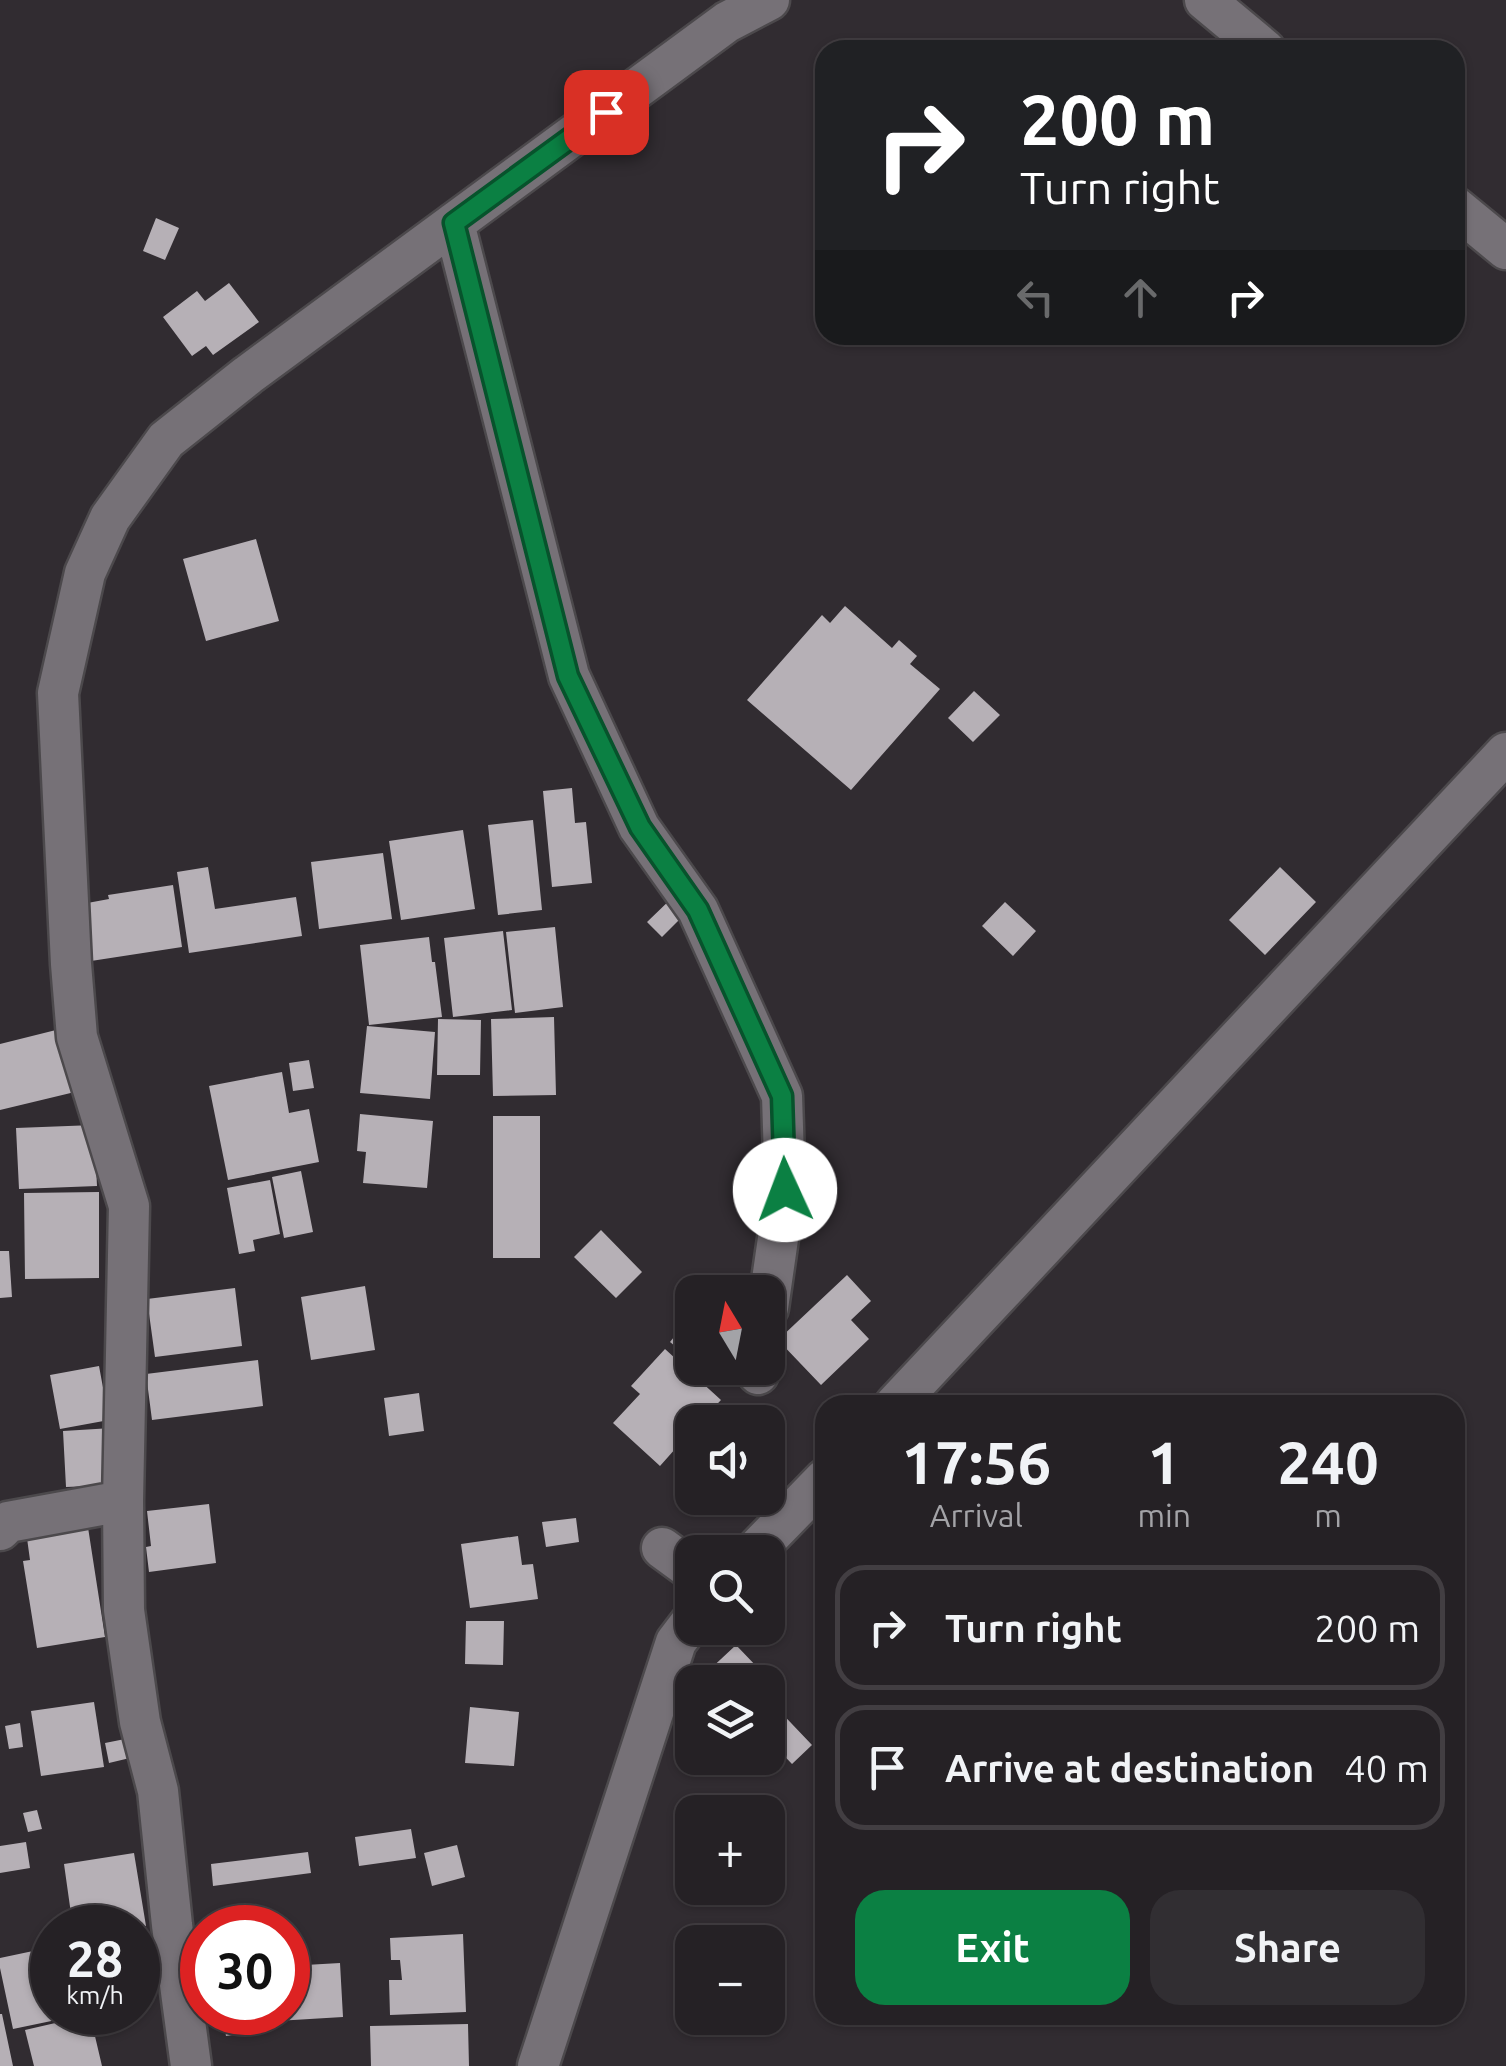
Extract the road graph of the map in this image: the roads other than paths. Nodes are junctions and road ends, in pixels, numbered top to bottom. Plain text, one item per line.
1 (768, 0) edge
2 (1205, 0) edge
3 (1253, 40) edge
4 (1465, 215) edge
5 (454, 223) junction
6 (1506, 249) edge
7 (1506, 753) edge
8 (773, 1275) edge
9 (903, 1395) edge
10 (815, 1489) edge
11 (123, 1502) junction
12 (0, 1530) edge
13 (771, 1535) edge
14 (675, 1645) edge
15 (190, 2066) edge
16 (538, 2066) edge

1 - 5 street
2 - 3 street
4 - 6 street
5 - 8 street
5 - 11 street
7 - 9 street
10 - 13 street
11 - 12 street
11 - 15 street
14 - 16 street

